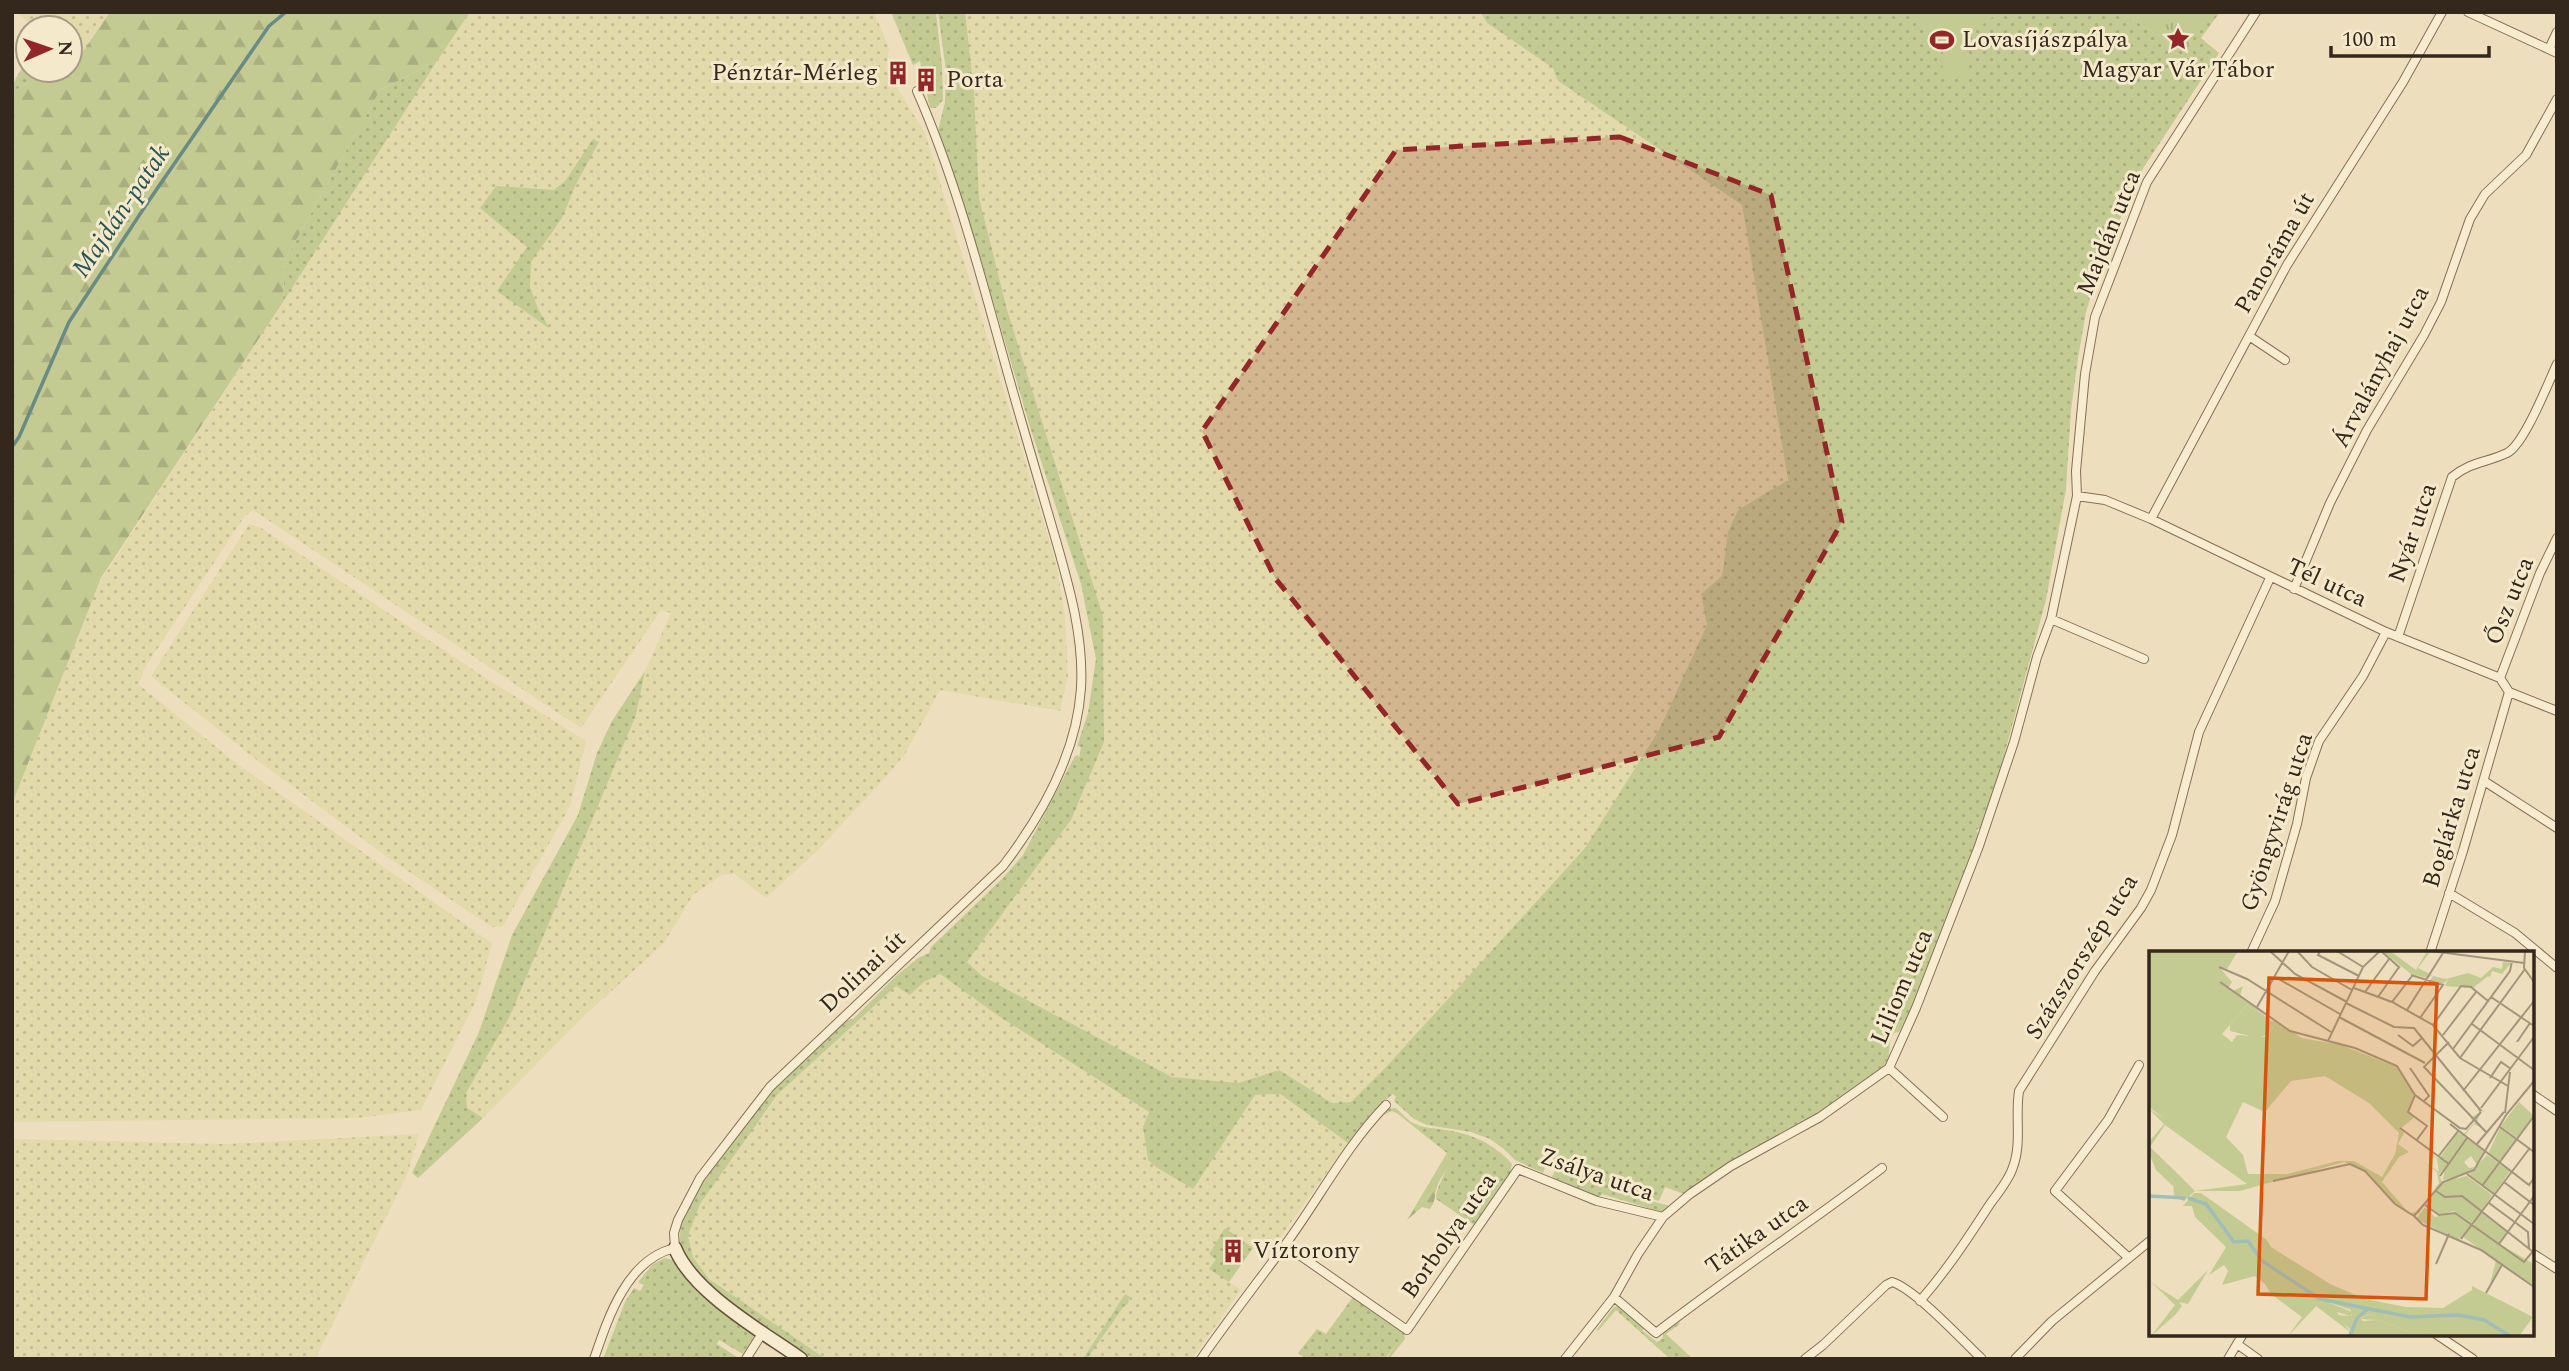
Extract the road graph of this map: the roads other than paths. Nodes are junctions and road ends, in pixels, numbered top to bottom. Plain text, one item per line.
1 (2256, 12) edge
2 (2442, 12) edge
3 (2468, 12) edge
4 (2557, 32) edge
5 (2553, 51) edge
6 (917, 91) dead end
7 (2557, 99) edge
8 (2249, 336) junction
9 (2285, 360) dead end
10 (2557, 363) edge
11 (2077, 496) junction
12 (2151, 519) junction
13 (2557, 538) edge
14 (2270, 578) junction
15 (2294, 589) junction
16 (2051, 619) junction
17 (2386, 632) junction
18 (2398, 637) junction
19 (2144, 659) dead end
20 (2500, 678) junction
21 (2509, 692) junction
22 (2557, 711) edge
23 (2484, 781) junction
24 (2557, 828) edge
25 (2449, 893) junction
26 (2252, 951) edge
27 (2431, 951) edge
28 (2557, 968) edge
29 (2139, 1065) dead end
30 (1889, 1068) junction
31 (2534, 1095) edge
32 (1386, 1105) dead end
33 (2557, 1111) edge
34 (1943, 1117) dead end
35 (1882, 1168) dead end
36 (1518, 1169) joint
37 (1663, 1217) junction
38 (2149, 1242) edge
39 (1285, 1245) junction
40 (675, 1248) junction
41 (2534, 1254) edge
42 (2129, 1258) junction
43 (2557, 1269) edge
44 (1614, 1297) junction
45 (1920, 1301) junction
46 (764, 1332) junction
47 (2242, 1336) edge
48 (2439, 1336) edge
49 (2237, 1344) junction
50 (594, 1359) edge
51 (746, 1359) edge
52 (801, 1359) edge
53 (1201, 1359) edge
54 (1565, 1359) edge
55 (1805, 1359) edge
56 (1982, 1359) edge
57 (2015, 1359) edge
58 (2228, 1359) edge
59 (2258, 1359) edge
60 (2473, 1359) edge

1 - 11 street, Majdán utca
2 - 8 street, Panoráma út
3 - 5 street
4 - 5 street
6 - 40 street, Dolinai út
7 - 15 street, Árvalányhaj utca
8 - 9 street
8 - 12 street, Panoráma út
10 - 18 street, Nyár utca
11 - 12 street, Tél utca
11 - 16 street, Liliom utca
12 - 14 street, Tél utca
13 - 20 street, Ősz utca
14 - 15 street, Tél utca
14 - 45 street, Százszorszép utca
15 - 17 street, Tél utca
16 - 19 street
16 - 30 street, Liliom utca
17 - 18 street, Tél utca
17 - 26 street, Gyöngyvirág utca
18 - 20 street, Tél utca
20 - 21 street
21 - 22 street
21 - 23 street, Boglárka utca
23 - 24 street
23 - 25 street, Boglárka utca
25 - 27 street, Boglárka utca
25 - 28 street
29 - 42 street
30 - 34 street
30 - 37 street, Liliom utca
31 - 33 street
32 - 39 street
35 - 44 street, Tátika utca
36 - 37 street, Zsálya utca
36 - 39 street, Borbolya utca
37 - 44 street, Liliom utca
38 - 42 street
39 - 53 street
40 - 46 street
40 - 50 street
41 - 43 street
42 - 57 street
44 - 54 street, Liliom utca
45 - 55 street
45 - 56 street
46 - 51 street
46 - 52 street
47 - 49 street
48 - 60 street
49 - 58 street
49 - 59 street

